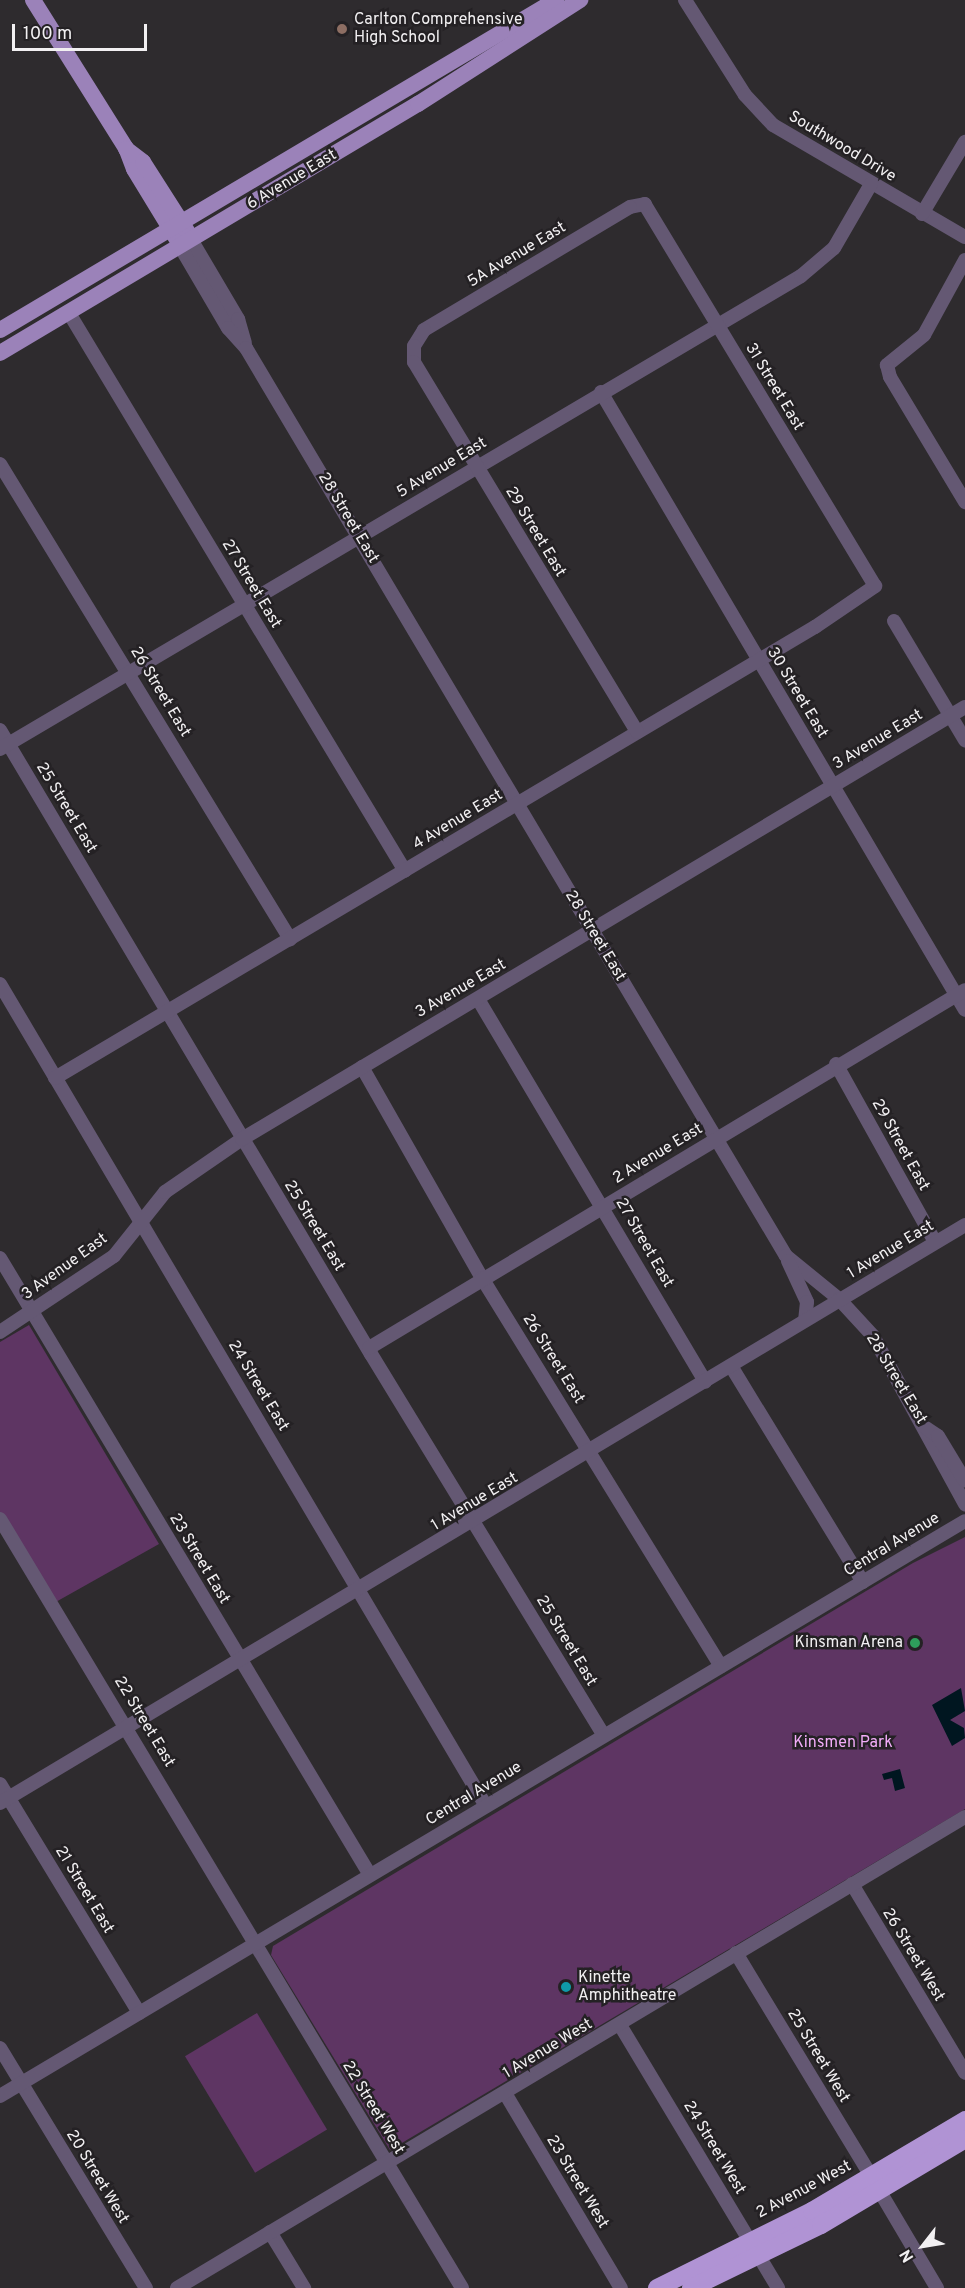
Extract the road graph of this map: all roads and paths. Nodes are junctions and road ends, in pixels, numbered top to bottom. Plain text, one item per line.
1 (33, 0) edge
2 (556, 0) edge
3 (580, 0) edge
4 (685, 0) edge
5 (965, 142) edge
6 (871, 184) junction
7 (645, 204) joint
8 (922, 214) junction
9 (176, 226) junction
10 (965, 237) edge
11 (187, 244) junction
12 (965, 260) edge
13 (69, 313) junction
14 (717, 325) junction
15 (0, 330) edge
16 (414, 346) joint
17 (0, 353) edge
18 (601, 392) junction
19 (0, 464) edge
20 (477, 468) junction
21 (965, 502) edge
22 (359, 537) junction
23 (875, 585) joint
24 (244, 604) junction
25 (894, 621) dead end
26 (758, 660) junction
27 (129, 672) junction
28 (965, 708) edge
29 (951, 716) junction
30 (0, 730) edge
31 (638, 732) junction
32 (965, 740) edge
33 (4, 747) edge
34 (833, 787) junction
35 (517, 804) junction
36 (405, 871) junction
37 (592, 932) junction
38 (290, 939) junction
39 (0, 984) edge
40 (960, 992) edge
41 (478, 999) junction
42 (965, 1010) edge
43 (166, 1011) junction
44 (836, 1064) junction
45 (362, 1067) junction
46 (56, 1078) junction
47 (242, 1139) junction
48 (716, 1139) junction
49 (603, 1207) junction
50 (141, 1222) junction
51 (964, 1228) edge
52 (935, 1242) junction
53 (786, 1256) junction
54 (0, 1258) edge
55 (482, 1278) junction
56 (839, 1299) junction
57 (32, 1313) junction
58 (805, 1320) junction
59 (0, 1332) edge
60 (369, 1348) junction
61 (731, 1366) junction
62 (705, 1382) junction
63 (926, 1428) junction
64 (592, 1450) junction
65 (965, 1481) edge
66 (965, 1504) edge
67 (0, 1518) edge
68 (474, 1521) junction
69 (965, 1521) edge
70 (862, 1582) junction
71 (357, 1588) junction
72 (240, 1658) junction
73 (721, 1666) junction
74 (128, 1727) junction
75 (604, 1736) junction
76 (0, 1784) edge
77 (4, 1800) edge
78 (486, 1806) junction
79 (965, 1817) edge
80 (370, 1875) junction
81 (852, 1884) junction
82 (256, 1945) junction
83 (736, 1953) junction
84 (139, 2013) junction
85 (620, 2025) junction
86 (0, 2048) edge
87 (965, 2073) edge
88 (21, 2083) junction
89 (505, 2093) junction
90 (0, 2096) edge
91 (965, 2120) edge
92 (965, 2139) edge
93 (386, 2163) junction
94 (875, 2183) junction
95 (270, 2232) junction
96 (754, 2248) junction
97 (146, 2288) edge
98 (177, 2288) edge
99 (304, 2288) edge
100 (462, 2288) edge
101 (621, 2288) edge
102 (657, 2288) edge
103 (691, 2288) edge
104 (778, 2288) edge
105 (938, 2288) edge

1 - 9 main road, 28 Street East
2 - 9 main road, 6 Avenue East
3 - 11 main road, 6 Avenue East
4 - 6 street, Southwood Drive
5 - 8 street
6 - 8 street, Southwood Drive
6 - 14 street, 5 Avenue East
7 - 14 street, 31 Street East
7 - 16 street, 5A Avenue East
8 - 10 street, Southwood Drive
9 - 11 main road, 28 Street East
9 - 15 main road, 6 Avenue East
11 - 13 main road, 6 Avenue East
11 - 22 street, 28 Street East
12 - 21 street
13 - 17 main road, 6 Avenue East
13 - 24 street, 27 Street East
14 - 18 street, 5 Avenue East
14 - 23 street, 31 Street East
16 - 20 street, 29 Street East
18 - 20 street, 5 Avenue East
18 - 26 street, 30 Street East
19 - 27 street, 26 Street East
20 - 22 street, 5 Avenue East
20 - 31 street, 29 Street East
22 - 24 street, 5 Avenue East
22 - 35 street, 28 Street East
23 - 26 street, 4 Avenue East
24 - 27 street, 5 Avenue East
24 - 36 street, 27 Street East
25 - 29 street
26 - 31 street, 4 Avenue East
26 - 34 street, 30 Street East
27 - 33 street, 5 Avenue East
27 - 38 street, 26 Street East
28 - 29 street, 3 Avenue East
29 - 32 street
29 - 34 street, 3 Avenue East
30 - 33 street, 25 Street East
31 - 35 street, 4 Avenue East
33 - 43 street, 25 Street East
34 - 37 street, 3 Avenue East
34 - 40 street, 30 Street East
35 - 36 street, 4 Avenue East
35 - 37 street, 28 Street East
36 - 38 street, 4 Avenue East
37 - 41 street, 3 Avenue East
37 - 48 street, 28 Street East
38 - 43 street, 4 Avenue East
39 - 46 street, 24 Street East
40 - 42 street, 30 Street East
40 - 44 street, 2 Avenue East
41 - 45 street, 3 Avenue East
41 - 49 street, 27 Street East
43 - 46 street, 4 Avenue East
43 - 47 street, 25 Street East
44 - 48 street, 2 Avenue East
44 - 52 street, 29 Street East
45 - 47 street, 3 Avenue East
45 - 55 street, 26 Street East
46 - 50 street, 24 Street East
47 - 50 street, 3 Avenue East
47 - 60 street, 25 Street East
48 - 49 street, 2 Avenue East
48 - 53 street, 28 Street East
49 - 55 street, 2 Avenue East
49 - 62 street, 27 Street East
50 - 57 street, 3 Avenue East
50 - 71 street, 24 Street East
51 - 52 street, 1 Avenue East
52 - 56 street, 1 Avenue East
53 - 56 street, 28 Street East
53 - 58 street
54 - 57 street, 23 Street East
55 - 60 street, 2 Avenue East
55 - 64 street, 26 Street East
56 - 58 street, 1 Avenue East
56 - 63 street, 28 Street East
57 - 59 street, 3 Avenue East
57 - 72 street, 23 Street East
58 - 61 street, 1 Avenue East
60 - 68 street, 25 Street East
61 - 62 street, 1 Avenue East
61 - 70 street
62 - 64 street, 1 Avenue East
63 - 65 street
63 - 66 street, 28 Street East
64 - 68 street, 1 Avenue East
64 - 73 street, 26 Street East
67 - 74 street, 22 Street East
68 - 71 street, 1 Avenue East
68 - 75 street, 25 Street East
69 - 70 street, Central Avenue
70 - 73 street, Central Avenue
71 - 72 street, 1 Avenue East
71 - 78 street, 24 Street East
72 - 74 street, 1 Avenue East
72 - 80 street, 23 Street East
73 - 75 street, Central Avenue
74 - 77 street, 1 Avenue East
74 - 82 street, 22 Street East
75 - 78 street, Central Avenue
76 - 77 street, 21 Street East
77 - 84 street, 21 Street East
78 - 80 street, Central Avenue
79 - 81 street, 1 Avenue West
80 - 82 street, Central Avenue
81 - 83 street, 1 Avenue West
81 - 87 street, 26 Street West
82 - 84 street, Central Avenue
82 - 93 street, 22 Street West
83 - 85 street, 1 Avenue West
83 - 94 street, 25 Street West
84 - 88 street, Central Avenue
85 - 89 street, 1 Avenue West
85 - 96 street, 24 Street West
86 - 88 street, 20 Street West
88 - 90 street, Central Avenue
88 - 97 street, 20 Street West
89 - 93 street, 1 Avenue West
89 - 101 street, 23 Street West
91 - 94 highway, 2 Avenue West
92 - 94 highway, 2 Avenue West
93 - 95 street, 1 Avenue West
93 - 100 street, 22 Street West
94 - 96 highway, 2 Avenue West
94 - 105 street, 25 Street West
95 - 98 street, 1 Avenue West
95 - 99 street
96 - 102 highway, 2 Avenue West
96 - 103 highway, 2 Avenue West
96 - 104 street, 24 Street West

